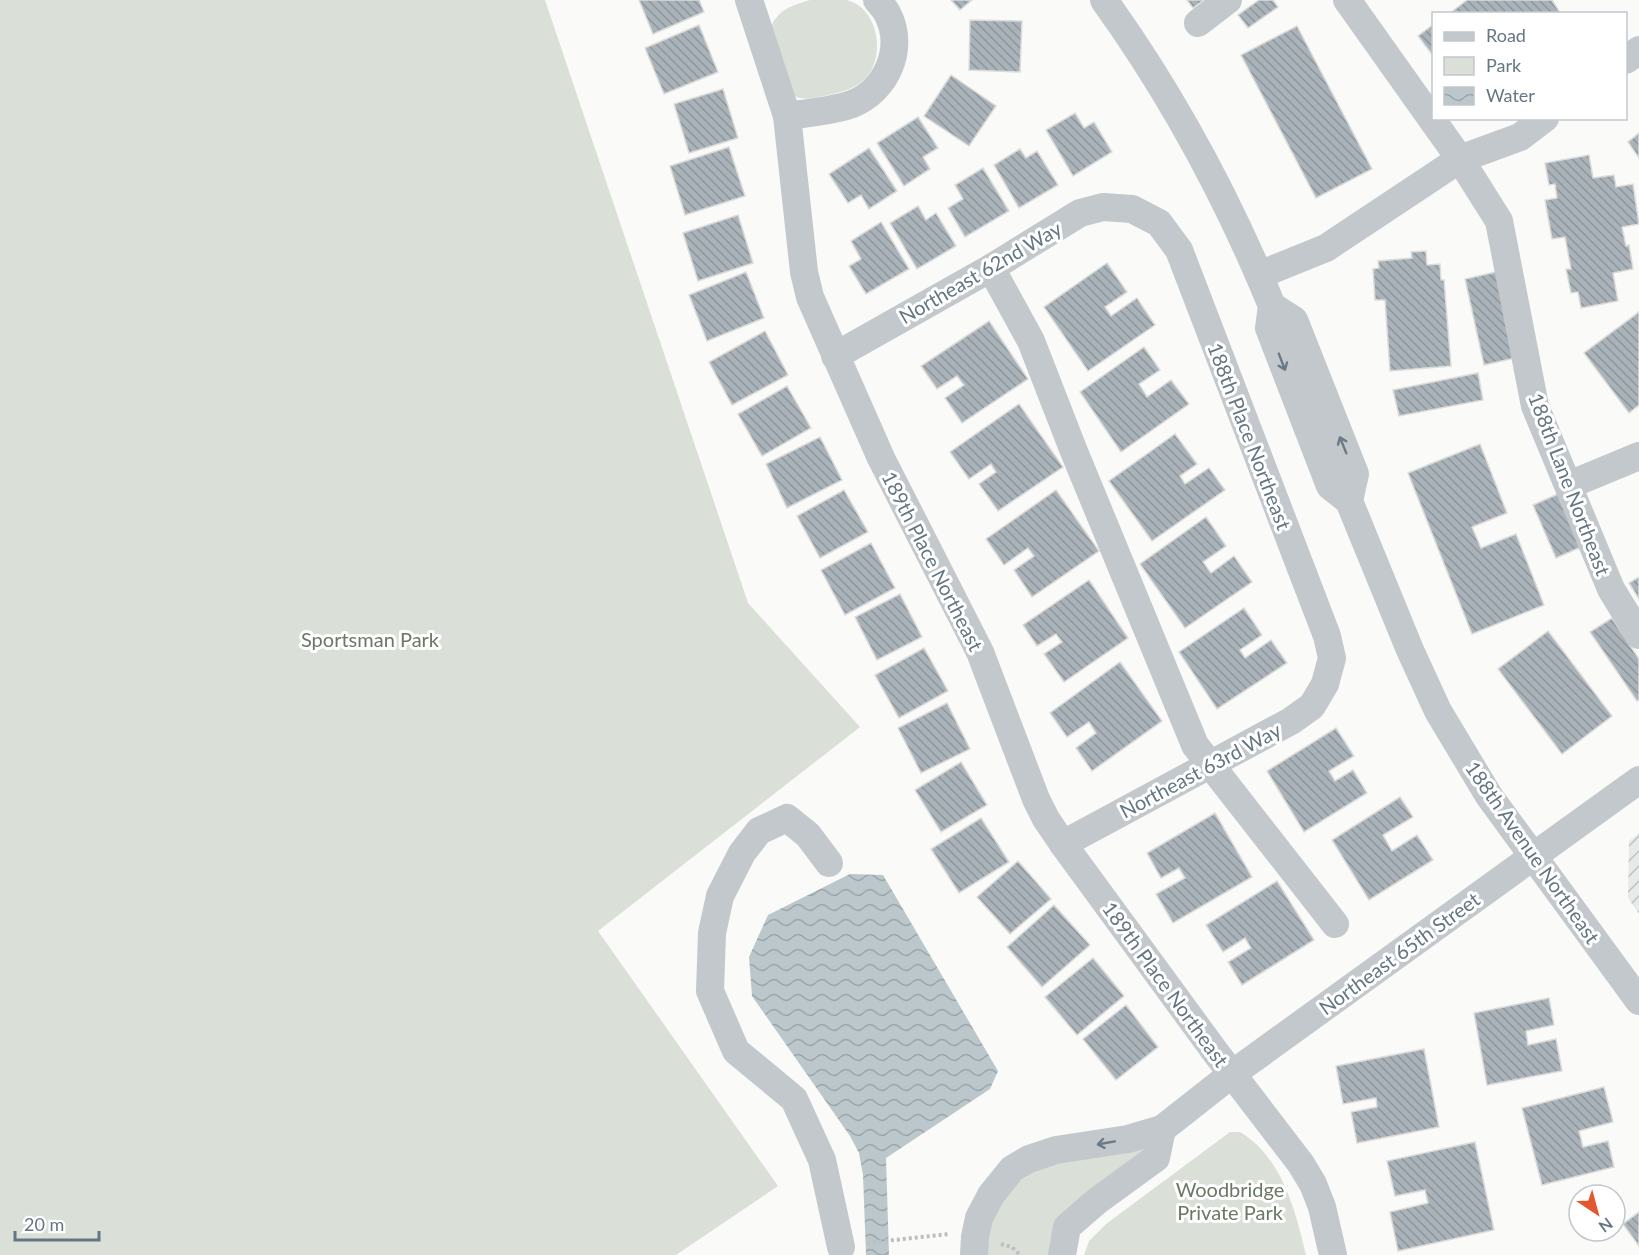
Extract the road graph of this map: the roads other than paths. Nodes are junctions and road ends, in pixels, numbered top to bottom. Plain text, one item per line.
1 (748, 0) edge
2 (877, 0) edge
3 (1104, 0) edge
4 (1228, 0) edge
5 (1351, 2) edge
6 (1198, 23) dead end
7 (1639, 50) edge
8 (1627, 59) edge
9 (787, 116) junction
10 (1432, 119) edge
11 (1433, 120) edge
12 (1542, 120) edge
13 (1460, 159) junction
14 (1132, 209) joint
15 (991, 268) junction
16 (1259, 275) junction
17 (835, 356) junction
18 (1639, 456) edge
19 (1569, 485) junction
20 (1639, 635) edge
21 (1325, 684) joint
22 (1209, 764) junction
23 (1639, 780) edge
24 (1063, 844) junction
25 (1532, 857) junction
26 (828, 863) dead end
27 (1335, 924) dead end
28 (1639, 1001) edge
29 (1232, 1074) junction
30 (1162, 1129) junction
31 (851, 1245) road end
32 (975, 1255) edge
33 (1062, 1255) edge
34 (1333, 1255) edge

1 - 9 street, 189th Place Northeast
2 - 9 street
3 - 16 street, 188th Avenue Northeast
4 - 6 street
5 - 10 street
7 - 8 street
9 - 17 street, 189th Place Northeast
11 - 13 street
12 - 13 street
13 - 16 street
13 - 19 street, 188th Lane Northeast
14 - 15 street, Northeast 62nd Way
14 - 21 street, 188th Place Northeast
15 - 17 street, Northeast 62nd Way
15 - 22 street
16 - 25 street, 188th Avenue Northeast
17 - 24 street, 189th Place Northeast
18 - 19 street
19 - 20 street, 188th Lane Northeast
21 - 22 street, Northeast 63rd Way
22 - 24 street, Northeast 63rd Way
22 - 27 street
23 - 25 street, Northeast 65th Street
24 - 29 street, 189th Place Northeast
25 - 28 street, 188th Avenue Northeast
25 - 29 street, Northeast 65th Street
26 - 31 street
29 - 30 street, Northeast 65th Street
29 - 34 street, 189th Place Northeast
30 -> 32 street
30 - 33 street

